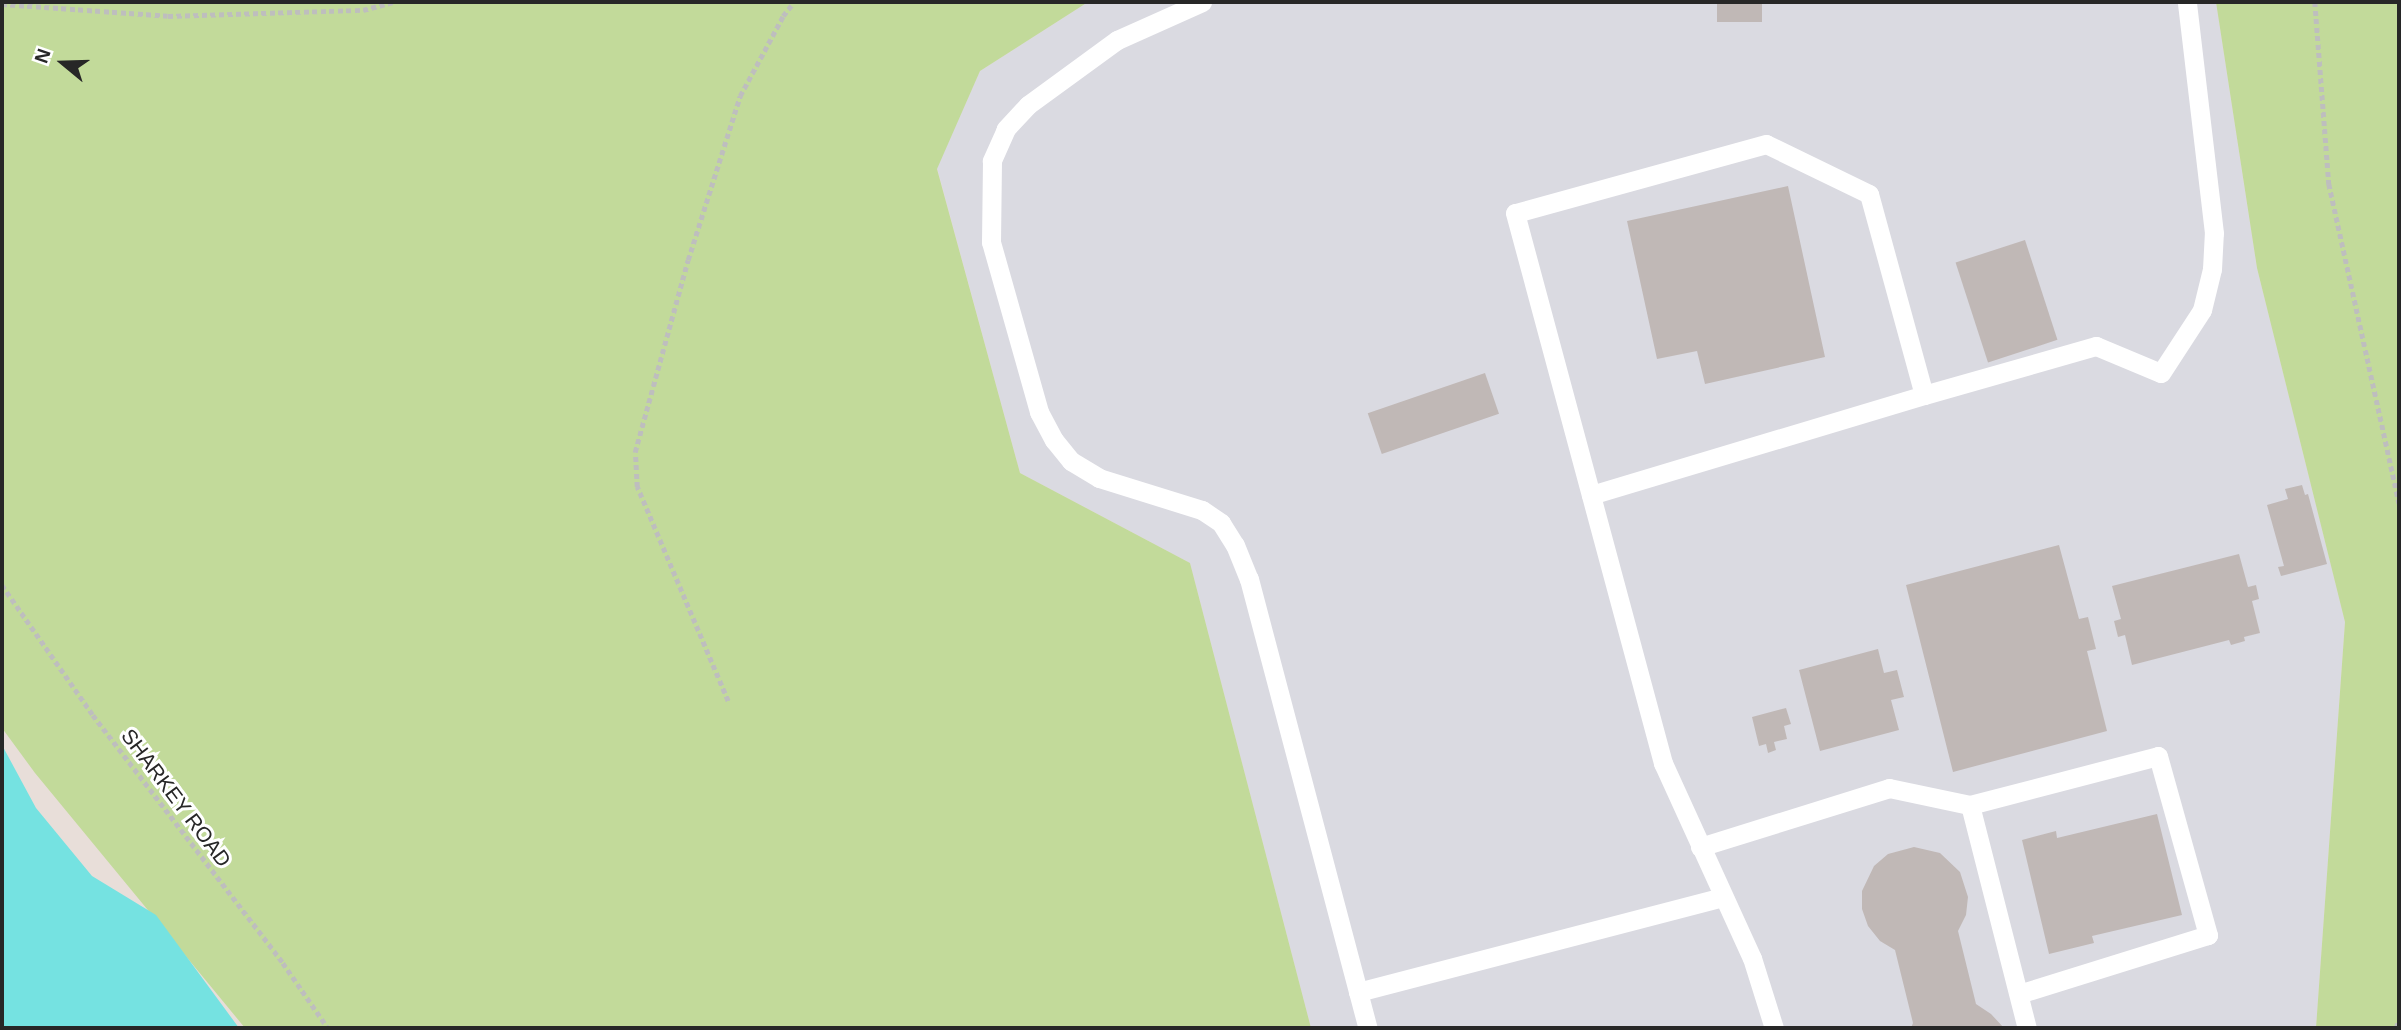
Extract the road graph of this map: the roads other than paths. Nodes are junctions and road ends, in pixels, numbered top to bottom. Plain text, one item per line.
1 (1202, 2) edge
2 (2187, 2) edge
3 (1924, 396) junction
4 (1591, 495) junction
5 (1970, 806) junction
6 (1700, 847) junction
7 (1723, 897) junction
8 (1358, 992) junction
9 (2018, 995) junction
10 (1368, 1028) edge
11 (1774, 1028) edge
12 (2027, 1028) edge

1 - 8 lane
2 - 3 lane
3 - 4 lane
3 - 4 lane
4 - 6 lane
5 - 6 lane
5 - 9 lane
5 - 9 lane
6 - 7 lane
7 - 8 lane
7 - 11 lane
8 - 10 lane
9 - 12 lane

